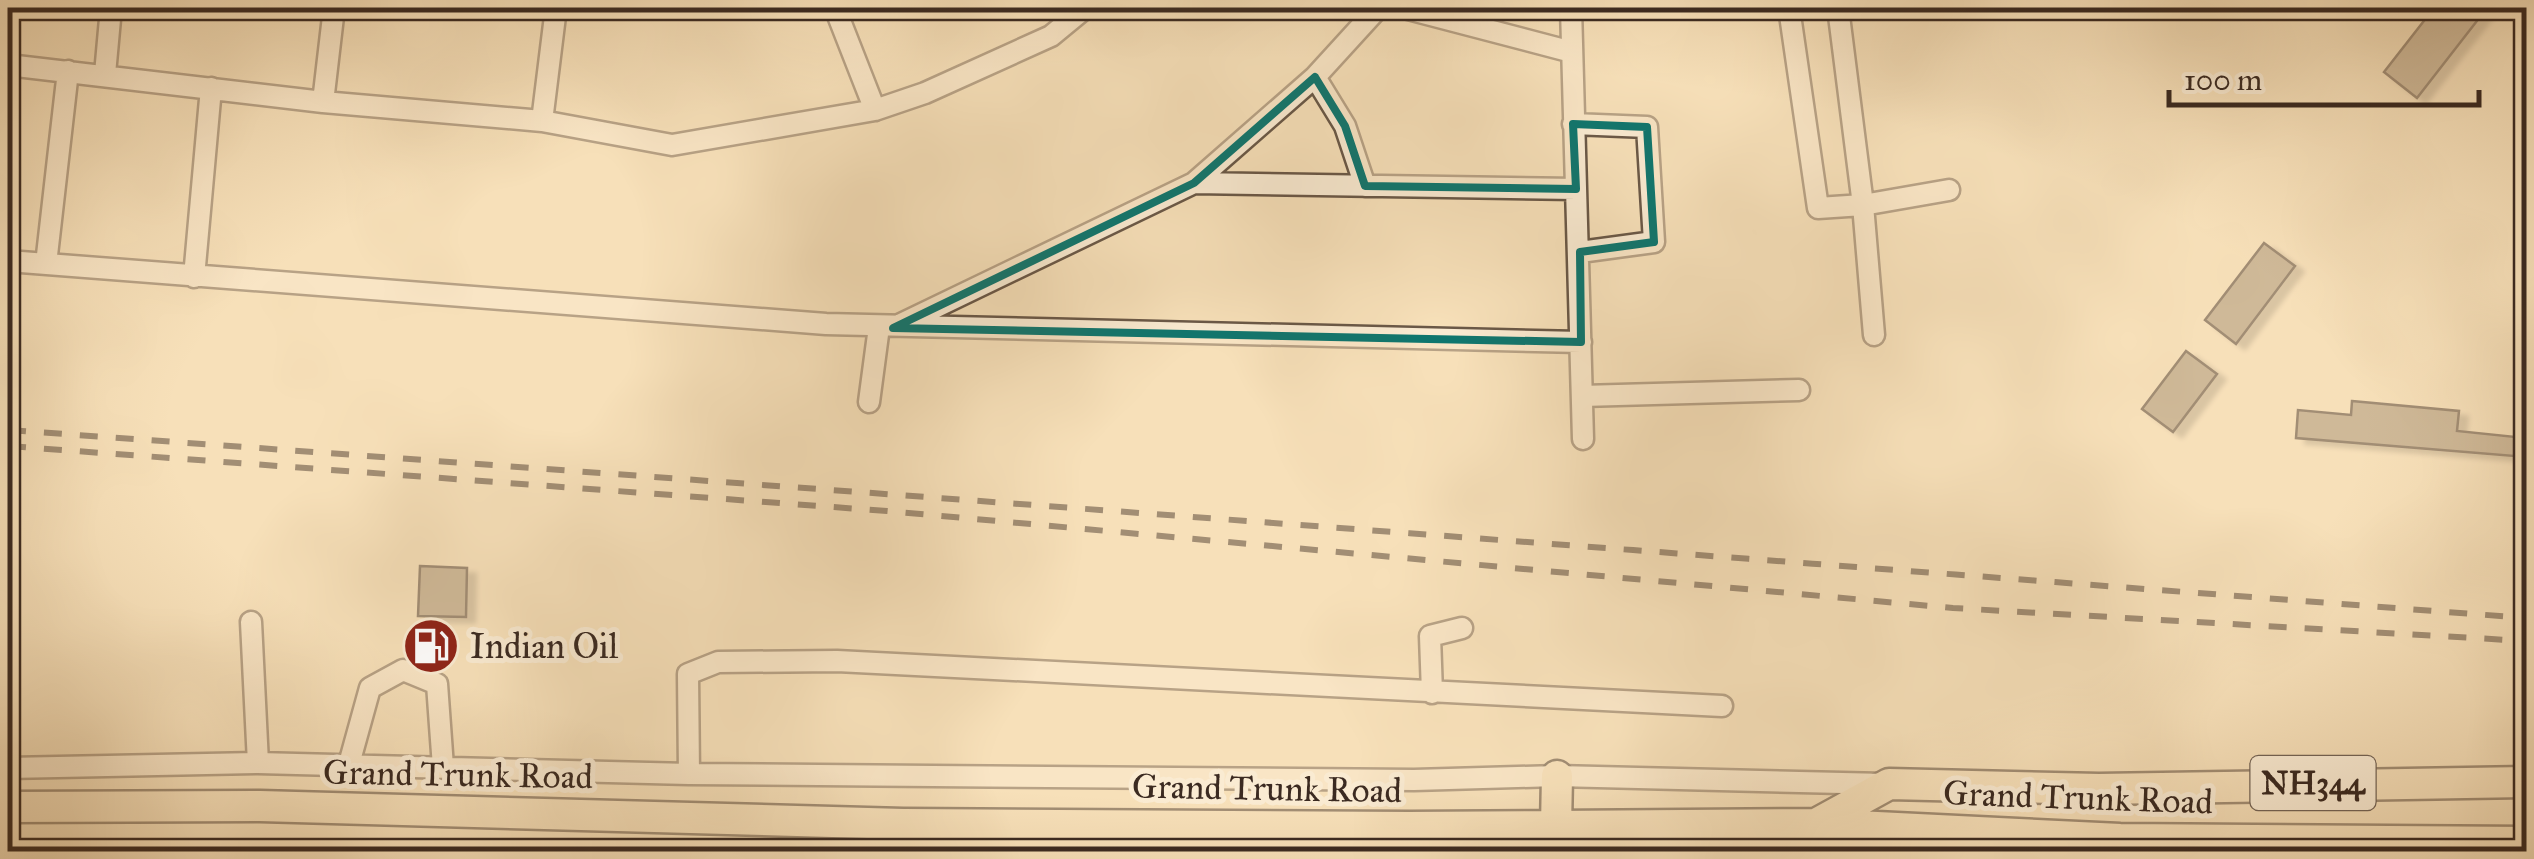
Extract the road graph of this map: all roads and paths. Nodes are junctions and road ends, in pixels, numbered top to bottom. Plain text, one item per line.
1 (111, 8) edge
2 (334, 8) edge
3 (556, 8) edge
4 (835, 8) edge
5 (1085, 8) edge
6 (1378, 8) edge
7 (1404, 8) edge
8 (1571, 8) edge
9 (1789, 8) edge
10 (1838, 8) edge
11 (1572, 52) junction
12 (8, 65) edge
13 (68, 71) junction
14 (105, 74) junction
15 (1315, 77) junction
16 (212, 88) junction
17 (322, 102) junction
18 (875, 110) junction
19 (542, 121) junction
20 (1573, 124) junction
21 (1194, 183) junction
22 (1365, 186) junction
23 (1576, 189) junction
24 (1950, 190) dead end
25 (1864, 205) junction
26 (1580, 252) junction
27 (8, 261) edge
28 (46, 264) junction
29 (194, 276) junction
30 (886, 327) junction
31 (1874, 335) dead end
32 (1581, 342) junction
33 (1799, 390) dead end
34 (1582, 396) junction
35 (869, 402) dead end
36 (1584, 439) dead end
37 (251, 622) dead end
38 (1462, 628) dead end
39 (1432, 693) junction
40 (1722, 706) dead end
41 (258, 763) junction
42 (348, 764) junction
43 (8, 768) edge
44 (443, 768) junction
45 (689, 774) junction
46 (1557, 776) junction
47 (2526, 782) edge
48 (1889, 784) junction
49 (8, 807) edge
50 (1816, 824) junction
51 (1556, 826) junction
52 (2526, 842) edge

1 - 14 street
2 - 17 street
3 - 19 street
4 - 18 street
5 - 18 street
6 - 15 street
7 - 11 street
8 - 11 street
9 - 25 street
10 - 25 street
11 - 20 street
12 - 13 street
13 - 14 street
13 - 28 street
14 - 16 street
15 - 21 street
15 - 22 street
16 - 17 street
16 - 29 street
17 - 19 street
18 - 19 street
20 - 23 street
20 - 26 street
21 - 22 street
21 - 30 street
22 - 23 street
23 - 26 street
24 - 25 street
25 - 31 street
26 - 32 street
27 - 28 street
28 - 29 street
29 - 30 street
30 - 32 street
30 - 35 street
32 - 34 street
33 - 34 street
34 - 36 street
37 - 41 street
38 - 39 street
39 - 40 street
39 - 45 street
41 - 42 street
41 - 43 street
42 - 44 street
42 - 44 street
44 - 45 street
45 - 46 street
46 - 48 street
46 - 51 highway
47 - 48 highway, NH344
48 - 50 highway, NH344
49 - 51 highway, Grand Trunk Road
50 - 51 highway, Grand Trunk Road
50 - 52 highway, Grand Trunk Road

